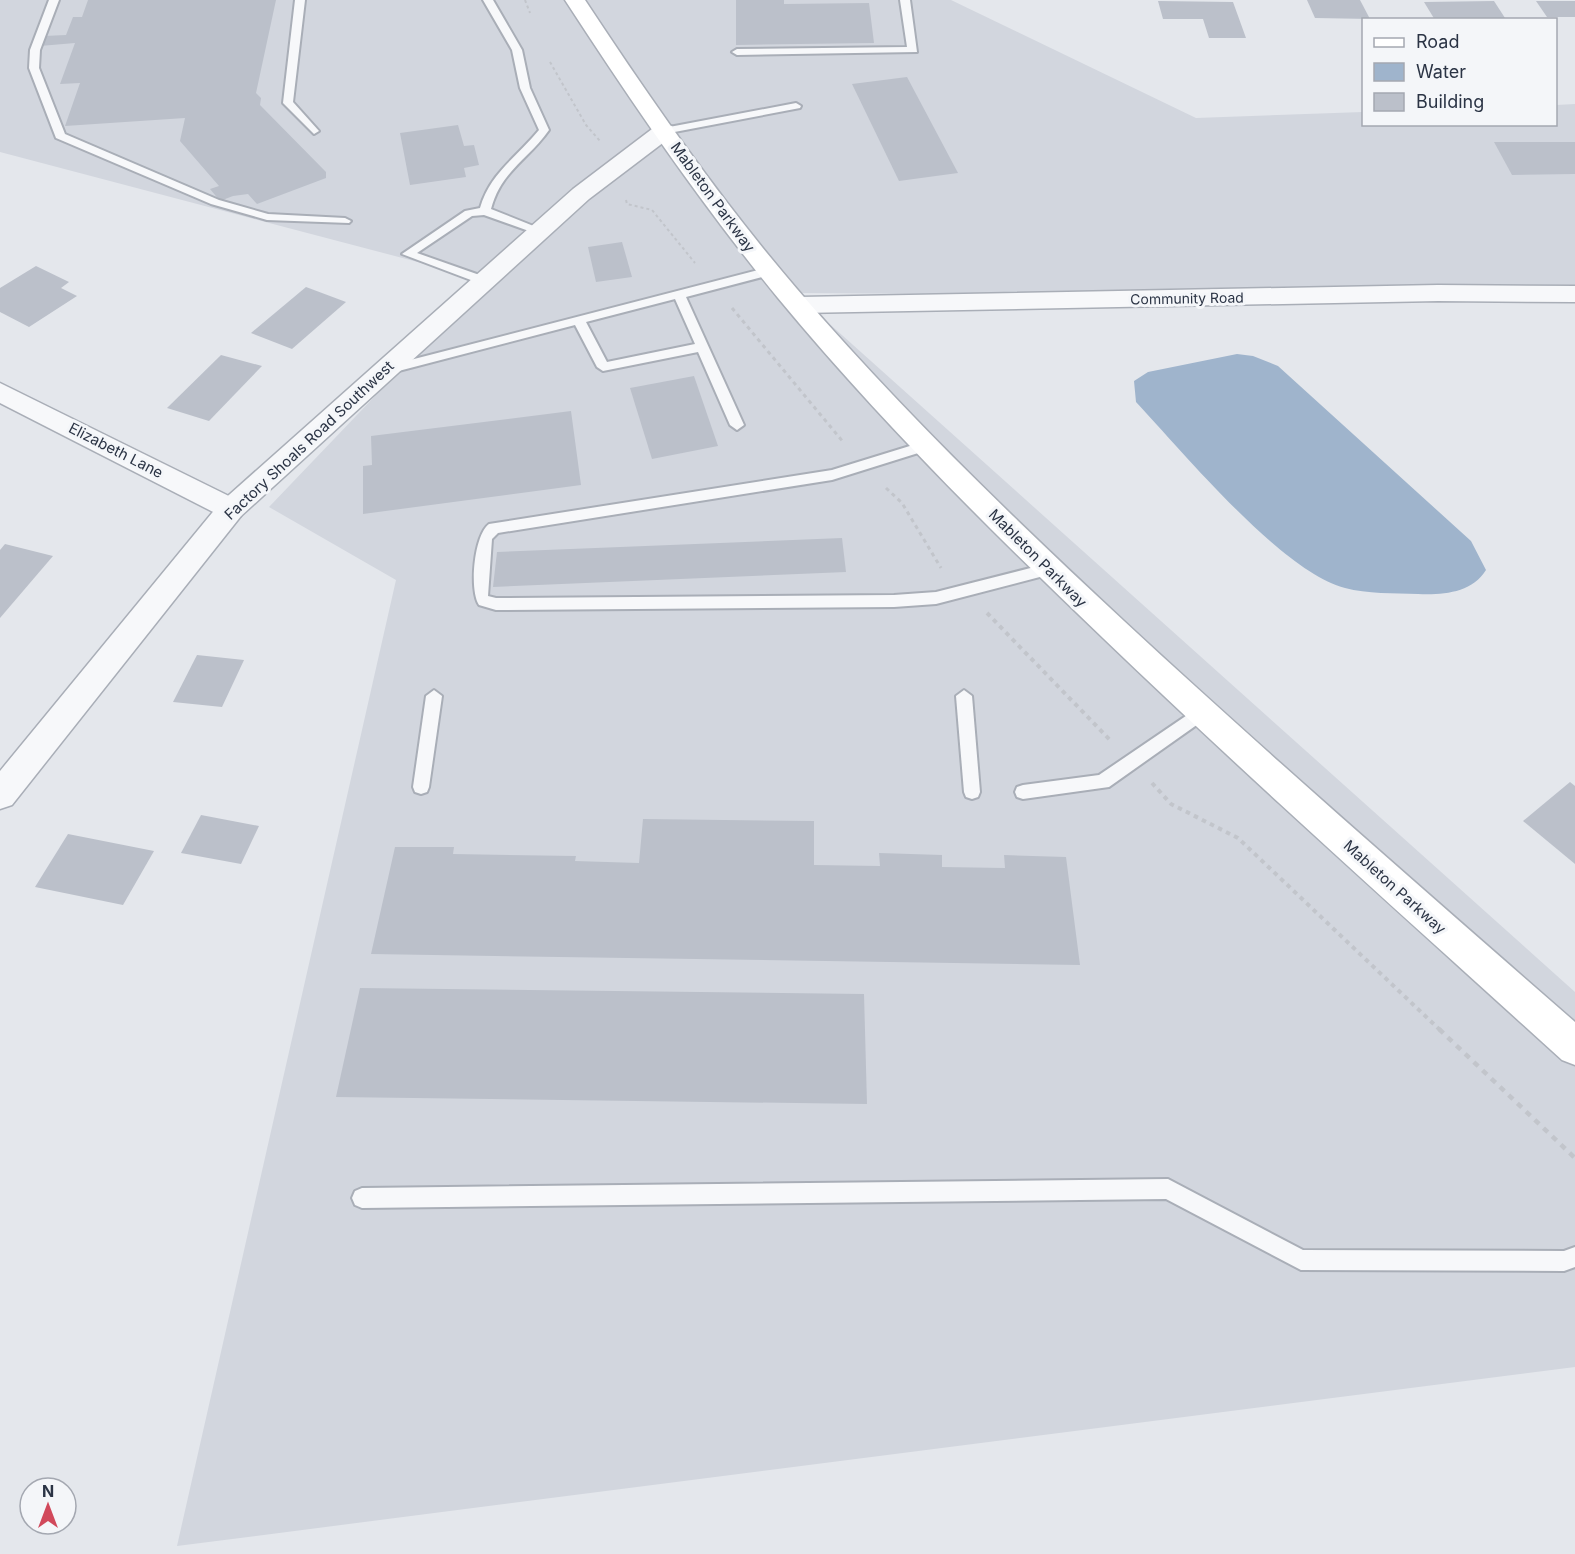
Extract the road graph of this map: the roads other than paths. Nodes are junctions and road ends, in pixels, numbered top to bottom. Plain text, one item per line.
1 (54, 0) edge
2 (300, 0) edge
3 (488, 0) edge
4 (575, 0) edge
5 (905, 0) edge
6 (737, 52) dead end
7 (796, 106) dead end
8 (314, 131) dead end
9 (664, 131) junction
10 (485, 211) junction
11 (345, 221) dead end
12 (540, 231) junction
13 (770, 272) junction
14 (484, 281) junction
15 (1575, 294) edge
16 (679, 295) junction
17 (800, 305) junction
18 (579, 320) junction
19 (702, 347) junction
20 (386, 370) junction
21 (0, 392) edge
22 (737, 424) dead end
23 (926, 446) junction
24 (231, 508) junction
25 (1050, 569) junction
26 (434, 696) dead end
27 (964, 696) dead end
28 (1202, 712) junction
29 (421, 787) dead end
30 (972, 792) dead end
31 (1023, 792) dead end
32 (0, 795) edge
33 (1575, 1047) edge
34 (362, 1198) dead end
35 (1575, 1257) edge

1 - 11 lane
2 - 8 lane
3 - 10 lane
4 - 9 main road, Mableton Parkway
5 - 6 lane
7 - 9 lane
9 - 12 street, Factory Shoals Road Southwest
9 - 13 main road, Mableton Parkway
10 - 12 lane
10 - 14 lane
12 - 14 street, Factory Shoals Road Southwest
13 - 16 lane
13 - 17 main road, Mableton Parkway
14 - 20 street, Factory Shoals Road Southwest
15 - 17 street, Community Road
16 - 18 lane
16 - 19 lane
17 - 23 main road, Mableton Parkway
18 - 19 lane
18 - 20 lane
19 - 22 lane
20 - 24 street, Factory Shoals Road Southwest
21 - 24 street, Elizabeth Lane
23 - 25 main road, Mableton Parkway
23 - 25 lane
24 - 32 street, Factory Shoals Road Southwest
25 - 28 main road, Mableton Parkway
26 - 29 lane
27 - 30 lane
28 - 31 lane
28 - 33 main road, Mableton Parkway
34 - 35 lane

